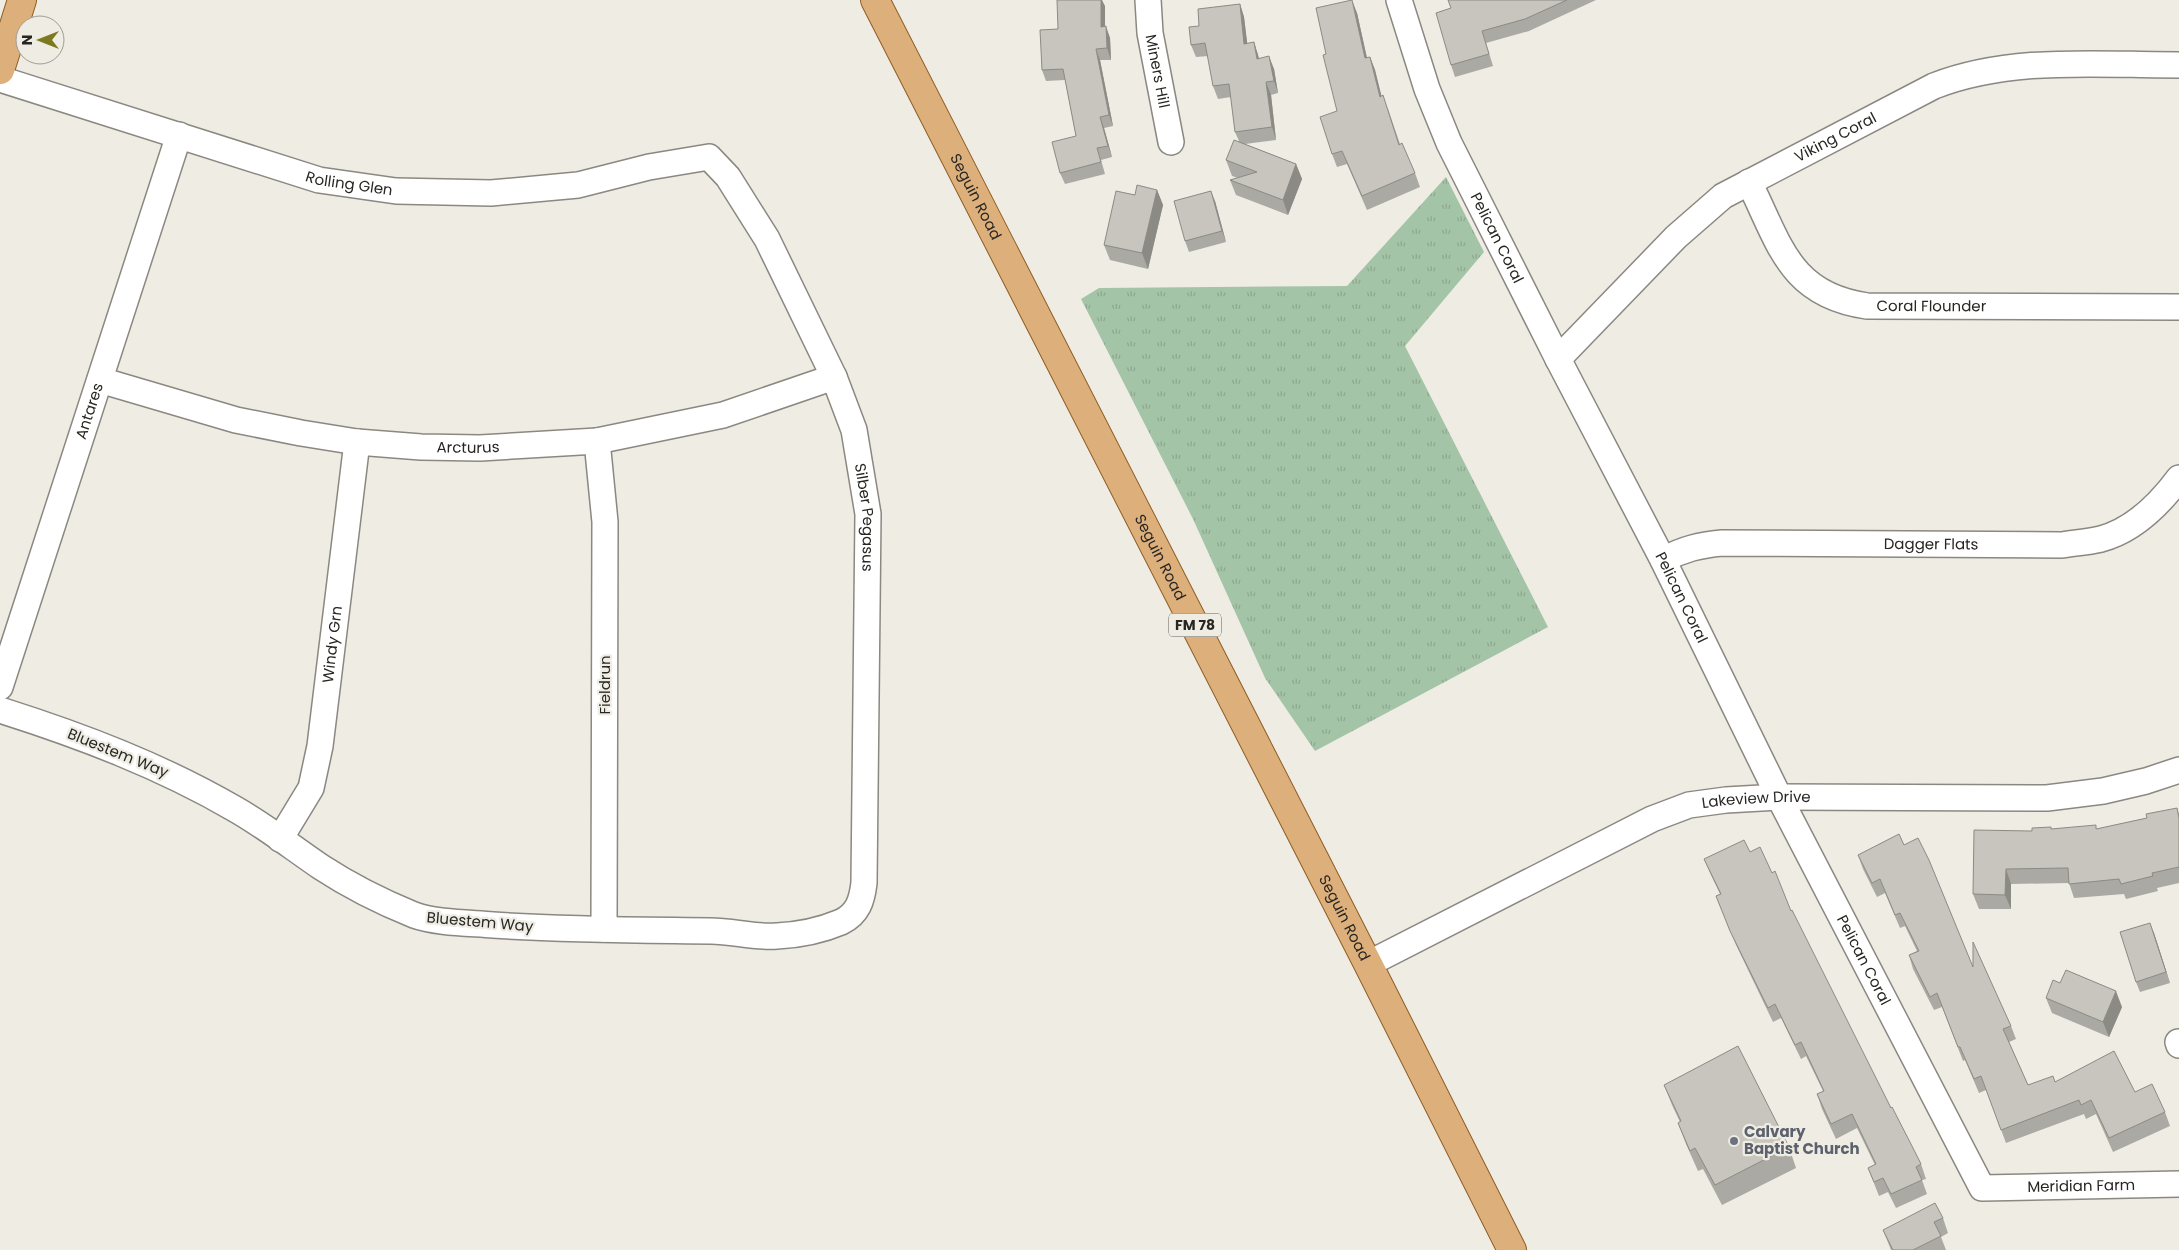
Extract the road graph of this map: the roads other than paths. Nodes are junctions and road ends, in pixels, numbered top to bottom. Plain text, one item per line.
1 (22, 0) edge
2 (875, 0) edge
3 (1148, 0) edge
4 (1399, 0) edge
5 (2179, 65) edge
6 (0, 70) edge
7 (0, 79) edge
8 (179, 135) junction
9 (1172, 142) dead end
10 (709, 157) joint
11 (1749, 182) junction
12 (2179, 307) edge
13 (1558, 359) junction
14 (834, 377) junction
15 (100, 380) junction
16 (597, 441) junction
17 (357, 442) junction
18 (2179, 478) edge
19 (1664, 560) junction
20 (0, 687) edge
21 (0, 710) edge
22 (2179, 770) edge
23 (1779, 797) junction
24 (280, 839) junction
25 (854, 912) joint
26 (604, 929) junction
27 (1368, 964) junction
28 (2179, 1184) edge
29 (1982, 1188) joint
30 (1512, 1250) edge

1 - 6 main road
2 - 27 main road, Seguin Road / FM 78
3 - 9 street, Miners Hill
4 - 13 street, Pelican Coral
5 - 11 street, Viking Coral
7 - 8 street, Rolling Glen
8 - 10 street, Rolling Glen
8 - 15 street, Antares
10 - 14 street, Silber Pegasus
11 - 12 street, Coral Flounder
11 - 13 street, Viking Coral
13 - 19 street, Pelican Coral
14 - 16 street, Arcturus
14 - 25 street, Silber Pegasus
15 - 17 street, Arcturus
15 - 20 street, Antares
16 - 17 street, Arcturus
16 - 26 street, Fieldrun
17 - 24 street, Windy Grn
18 - 19 street, Dagger Flats
19 - 23 street, Pelican Coral
21 - 24 street, Bluestem Way
22 - 23 street, Lakeview Drive
23 - 27 street, Lakeview Drive
23 - 29 street, Pelican Coral
24 - 26 street, Bluestem Way
25 - 26 street, Bluestem Way
27 - 30 main road, Seguin Road / FM 78
28 - 29 street, Meridian Farm

